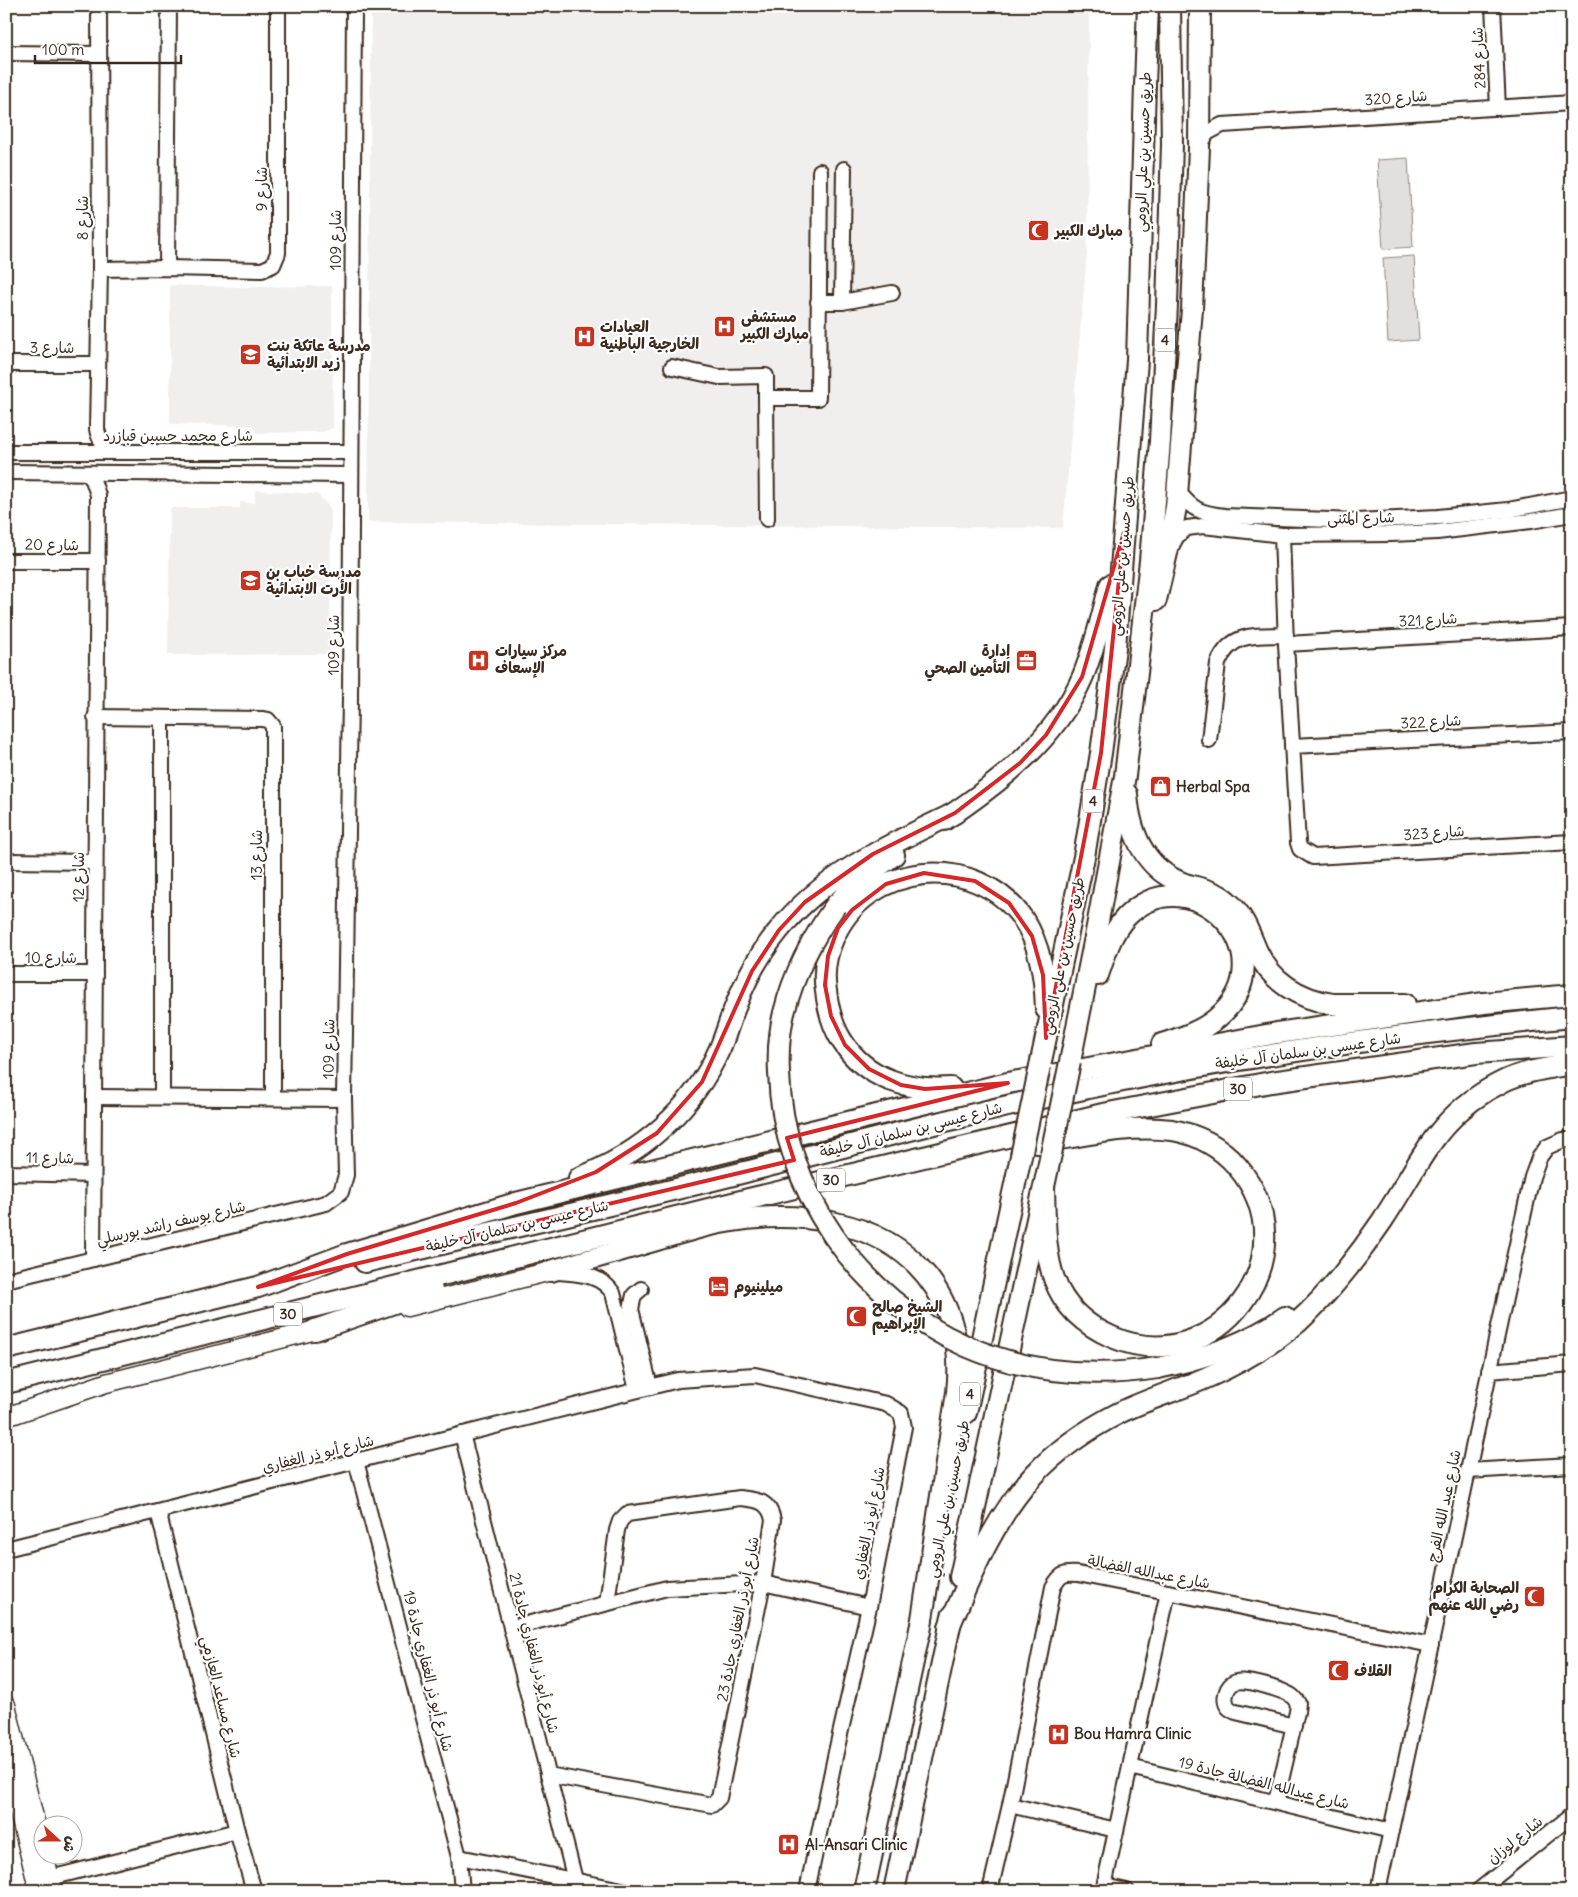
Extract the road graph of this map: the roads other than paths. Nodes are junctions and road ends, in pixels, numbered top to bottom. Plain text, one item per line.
1 (99, 6) edge
2 (169, 6) edge
3 (278, 6) edge
4 (354, 6) edge
5 (1139, 6) edge
6 (1148, 6) edge
7 (1170, 6) edge
8 (1181, 6) edge
9 (1200, 6) edge
10 (1493, 6) edge
11 (6, 53) edge
12 (99, 54) junction
13 (1144, 85) junction
14 (1572, 103) edge
15 (1200, 105) junction
16 (1498, 108) junction
17 (1222, 125) junction
18 (1172, 144) junction
19 (1199, 148) junction
20 (844, 169) dead end
21 (820, 171) dead end
22 (167, 268) junction
23 (100, 269) junction
24 (892, 293) dead end
25 (818, 302) junction
26 (842, 302) junction
27 (6, 364) edge
28 (98, 364) junction
29 (672, 367) dead end
30 (766, 398) junction
31 (97, 429) junction
32 (6, 452) edge
33 (115, 452) junction
34 (288, 452) junction
35 (350, 452) junction
36 (81, 453) junction
37 (6, 472) edge
38 (87, 473) junction
39 (114, 473) junction
40 (194, 473) junction
41 (350, 476) junction
42 (1177, 490) junction
43 (98, 494) junction
44 (1572, 498) edge
45 (1572, 514) edge
46 (767, 519) dead end
47 (1124, 532) junction
48 (1282, 534) junction
49 (1167, 557) junction
50 (6, 561) edge
51 (98, 562) junction
52 (1572, 628) edge
53 (1286, 640) junction
54 (1138, 672) junction
55 (95, 717) junction
56 (162, 718) junction
57 (1572, 732) edge
58 (1209, 740) dead end
59 (1292, 746) junction
60 (1125, 776) junction
61 (954, 813) junction
62 (1572, 842) edge
63 (6, 861) edge
64 (95, 862) junction
65 (6, 974) edge
66 (95, 974) junction
67 (1572, 994) edge
68 (1484, 1003) junction
69 (1572, 1017) edge
70 (1046, 1038) junction
71 (1074, 1040) junction
72 (1572, 1046) edge
73 (1106, 1063) junction
74 (1572, 1064) edge
75 (1008, 1083) junction
76 (94, 1097) junction
77 (162, 1098) junction
78 (273, 1098) junction
79 (344, 1099) junction
80 (1572, 1140) edge
81 (909, 1162) junction
82 (6, 1174) edge
83 (93, 1175) junction
84 (1044, 1188) junction
85 (341, 1192) joint
86 (516, 1203) junction
87 (570, 1244) junction
88 (93, 1258) junction
89 (1347, 1267) junction
90 (551, 1271) junction
91 (6, 1280) edge
92 (258, 1287) junction
93 (619, 1312) junction
94 (315, 1330) junction
95 (6, 1349) edge
96 (1572, 1364) edge
97 (1489, 1371) junction
98 (6, 1383) edge
99 (643, 1388) junction
100 (6, 1417) edge
101 (462, 1434) junction
102 (356, 1460) junction
103 (1572, 1465) edge
104 (1468, 1471) junction
105 (158, 1511) junction
106 (6, 1549) edge
107 (763, 1583) junction
108 (1168, 1592) junction
109 (607, 1603) junction
110 (869, 1607) junction
111 (949, 1627) junction
112 (511, 1628) junction
113 (920, 1632) junction
114 (1431, 1645) junction
115 (6, 1705) edge
116 (1294, 1726) junction
117 (10, 1762) edge
118 (1130, 1767) junction
119 (548, 1775) junction
120 (1276, 1802) junction
121 (1010, 1805) junction
122 (1572, 1815) edge
123 (32, 1822) edge
124 (1116, 1830) junction
125 (237, 1831) junction
126 (1391, 1831) junction
127 (459, 1857) junction
128 (45, 1864) edge
129 (575, 1880) junction
130 (47, 1886) edge
131 (1104, 1888) edge
132 (254, 1891) edge
133 (462, 1891) edge
134 (628, 1891) edge
135 (807, 1891) edge
136 (864, 1891) edge
137 (894, 1891) edge
138 (990, 1891) edge
139 (1127, 1891) edge
140 (1378, 1891) edge
141 (1478, 1891) edge

1 - 12 street, شارع 8
2 - 22 street
3 - 22 street, شارع 9
4 - 35 street, شارع 109
5 - 13 highway
6 - 13 highway, طريق حسين بن علي الرومي / 4
7 - 18 highway, طريق حسين بن علي الرومي / 4
8 - 18 highway
9 - 15 highway
10 - 16 street, شارع 284
11 - 12 street
12 - 23 street, شارع 8
13 - 47 highway, طريق حسين بن علي الرومي / 4
14 - 16 street, شارع 320
15 - 17 street
15 - 19 highway
16 - 17 street, شارع 320
17 - 19 street
18 - 54 highway, طريق حسين بن علي الرومي / 4
19 - 42 highway
20 - 26 street
21 - 25 street
22 - 23 street, شارع 9
23 - 28 street, شارع 8
24 - 26 street
25 - 26 street
25 - 30 street
27 - 28 street, شارع 3
28 - 31 street, شارع 8
29 - 30 street
30 - 46 street
31 - 33 street
31 - 36 street
32 - 36 street, شارع محمد حسين قبازرد
33 - 34 street, شارع محمد حسين قبازرد
33 - 36 street, شارع محمد حسين قبازرد
34 - 35 street, شارع محمد حسين قبازرد
34 - 40 street
35 - 41 street, شارع 109
37 - 38 street
38 - 39 street
38 - 43 street, شارع 12
39 - 40 street
39 - 43 street
40 - 41 street
41 - 79 street, شارع 109
42 - 44 street, شارع المثنى
42 - 49 highway
43 - 51 street, شارع 12
45 - 48 street, شارع المثنى
47 - 61 highway
47 - 70 highway, طريق حسين بن علي الرومي / 4
48 - 49 street, شارع المثنى
48 - 53 street
49 - 54 highway
50 - 51 street, شارع 20
51 - 55 street, شارع 12
52 - 53 street, شارع 321
53 - 58 street, شارع 321
53 - 59 street
54 - 60 highway, طريق حسين بن علي الرومي / 4
55 - 56 street, شارع 13
55 - 64 street, شارع 12
56 - 77 street
56 - 78 street, شارع 13
57 - 59 street, شارع 322
59 - 62 street, شارع 323
60 - 68 highway
60 - 71 highway, طريق حسين بن علي الرومي / 4
61 - 86 highway
61 - 89 highway, bridge
63 - 64 street
64 - 66 street, شارع 12
65 - 66 street, شارع 10
66 - 76 street, شارع 12
67 - 68 highway
68 - 73 highway
69 - 92 highway, شارع عيسى بن سلمان آل خليفة / 30
70 - 75 highway
70 - 113 highway, طريق حسين بن علي الرومي / 4, bridge
71 - 73 highway
71 - 84 highway, طريق حسين بن علي الرومي / 4, bridge
72 - 81 highway, شارع عيسى بن سلمان آل خليفة / 30
73 - 75 highway
74 - 89 highway
75 - 86 highway
76 - 77 street
76 - 83 street, شارع 12
77 - 78 street
78 - 79 street
79 - 85 street, شارع 109
80 - 97 street, شارع عبد الله الفرج
81 - 84 highway
81 - 87 highway, شارع عيسى بن سلمان آل خليفة / 30
82 - 83 street, شارع 11
83 - 88 street, شارع 12
84 - 111 highway, طريق حسين بن علي الرومي / 4
85 - 88 street, شارع يوسف راشد بورسلي
86 - 92 highway
87 - 94 highway
87 - 98 highway, 30
88 - 91 street, شارع يوسف راشد بورسلي
89 - 111 highway
90 - 93 street
90 - 94 main road
90 - 113 highway
92 - 95 highway, 30
93 - 99 street
93 - 99 street
94 - 100 main road
96 - 97 street
97 - 104 street, شارع عبد الله الفرج
99 - 101 street, شارع أبو ذر الغفاري
99 - 110 street, شارع أبو ذر الغفاري
101 - 102 street, شارع أبو ذر الغفاري
101 - 112 street, شارع أبو ذر الغفاري جادة 21
102 - 105 street, شارع أبو ذر الغفاري
102 - 127 street, شارع أبو ذر الغفاري جادة 19
103 - 104 street
104 - 114 street, شارع عبد الله الفرج
105 - 106 street, شارع أبو ذر الغفاري
105 - 125 street, شارع مساعد العازمي
107 - 109 street
107 - 109 street, شارع أبو ذر الغفاري جادة 23
107 - 110 street
107 - 119 street, شارع أبو ذر الغفاري جادة 23
108 - 114 street, شارع عبدالله الفضالة
108 - 118 street
108 - 121 street, شارع عبدالله الفضالة
109 - 112 street
110 - 135 street, شارع أبو ذر الغفاري
111 - 137 highway, طريق حسين بن علي الرومي / 4
112 - 119 street, شارع أبو ذر الغفاري جادة 21
113 - 136 highway, طريق حسين بن علي الرومي / 4
114 - 126 street, شارع عبد الله الفرج
115 - 117 main road
116 - 116 street
116 - 120 street
117 - 123 main road
117 - 130 main road
118 - 120 street, شارع عبدالله الفضالة جادة 19
118 - 124 street
119 - 129 street, شارع أبو ذر الغفاري جادة 21
120 - 126 street, شارع عبدالله الفضالة جادة 19
121 - 124 street
121 - 138 street, شارع عبدالله الفضالة
122 - 141 street, شارع لوزان
124 - 131 street
125 - 130 street
125 - 132 street, شارع مساعد العازمي
126 - 140 street, شارع عبد الله الفرج
127 - 129 street
127 - 133 street, شارع أبو ذر الغفاري جادة 19
128 - 130 main road
129 - 134 street
131 - 139 street

